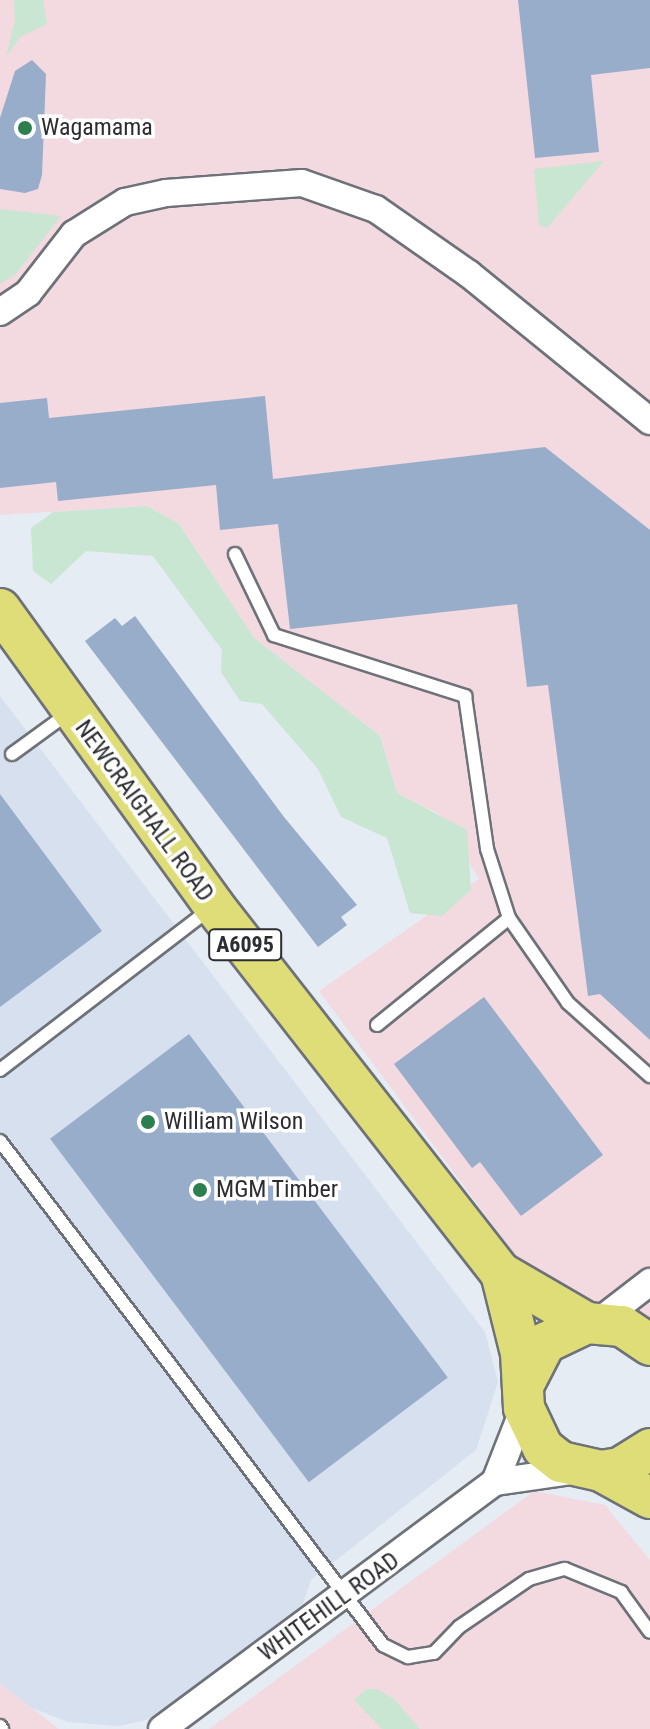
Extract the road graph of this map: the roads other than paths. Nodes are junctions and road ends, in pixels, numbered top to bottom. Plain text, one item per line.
1 (0, 312) edge
2 (650, 421) edge
3 (235, 554) dead end
4 (0, 609) edge
5 (72, 711) junction
6 (12, 754) dead end
7 (214, 906) junction
8 (509, 918) junction
9 (377, 1025) dead end
10 (0, 1070) edge
11 (650, 1076) edge
12 (0, 1141) edge
13 (501, 1273) junction
14 (650, 1282) edge
15 (592, 1322) junction
16 (650, 1345) edge
17 (524, 1396) junction
18 (650, 1449) edge
19 (591, 1471) junction
20 (495, 1482) junction
21 (650, 1498) edge
22 (344, 1596) junction
23 (650, 1632) edge
24 (162, 1729) edge

1 - 2 street
3 - 8 lane
4 - 5 main road, NEWCRAIGHALL ROAD / A6095
5 - 6 lane
5 - 7 main road, NEWCRAIGHALL ROAD / A6095
7 - 10 lane
7 - 13 main road, NEWCRAIGHALL ROAD / A6095
8 - 9 lane
8 - 11 lane
12 - 22 lane
13 - 15 main road, NEWCRAIGHALL ROAD / A6095
13 - 17 main road, NEWCRAIGHALL ROAD / A6095
14 - 15 street
15 - 16 main road, NEWCRAIGHALL ROAD / A6095
15 - 17 main road
17 - 19 main road, NEWCRAIGHALL ROAD / A6095
17 - 20 street
18 - 19 main road
19 - 20 street, WHITEHILL ROAD
19 - 21 main road, NEWCRAIGHALL ROAD / A6095
20 - 22 street, WHITEHILL ROAD
22 - 23 lane
22 - 24 street, WHITEHILL ROAD

